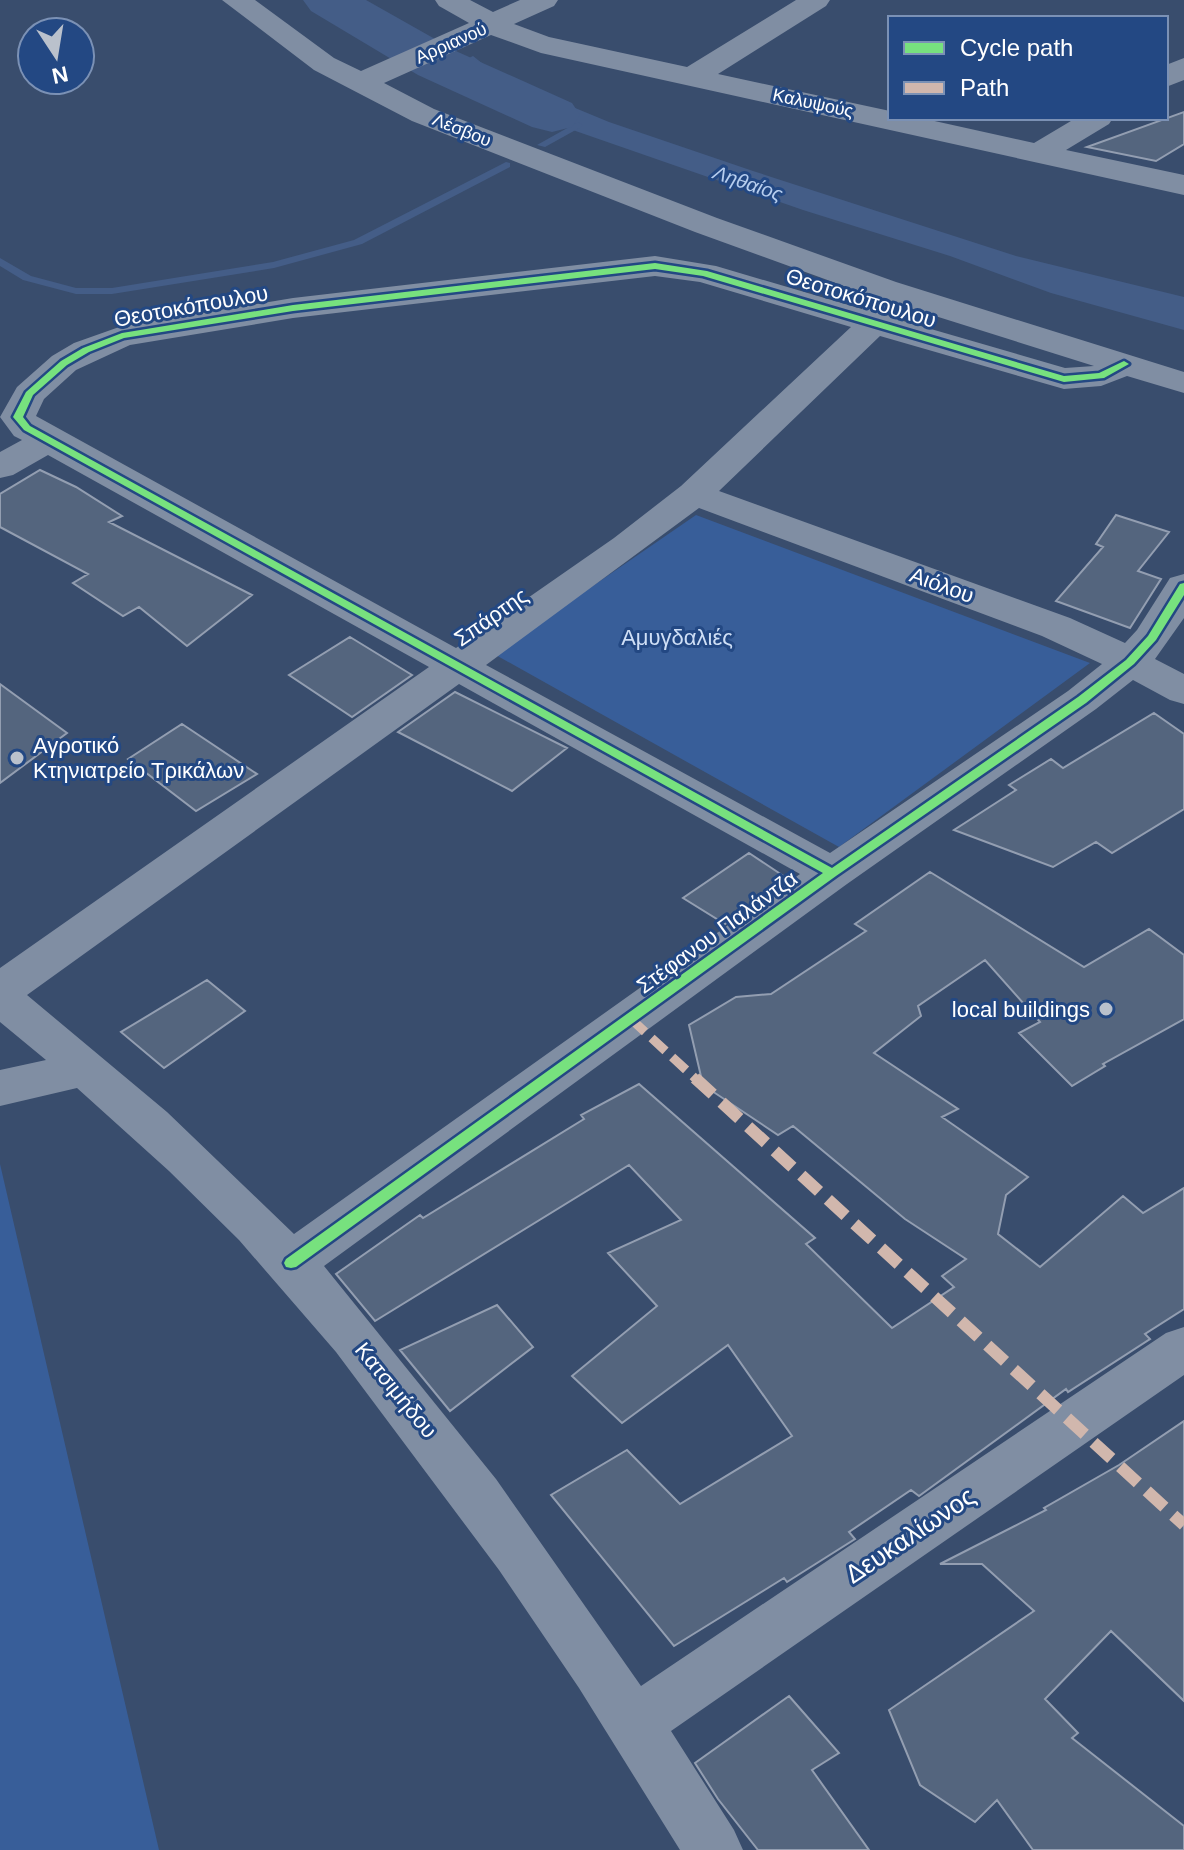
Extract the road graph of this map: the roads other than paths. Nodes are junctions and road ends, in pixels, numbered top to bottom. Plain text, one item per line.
1 (236, 0) edge
2 (449, 0) edge
3 (544, 0) edge
4 (816, 0) edge
5 (492, 25) junction
6 (692, 77) junction
7 (362, 82) junction
8 (888, 120) edge
9 (888, 120) edge
10 (1095, 120) edge
11 (1039, 153) junction
12 (1184, 185) edge
13 (879, 306) junction
14 (1184, 383) edge
15 (48, 440) junction
16 (0, 467) edge
17 (694, 494) junction
18 (1184, 586) edge
19 (1130, 662) junction
20 (457, 665) junction
21 (1184, 691) edge
22 (832, 873) junction
23 (0, 991) edge
24 (0, 997) edge
25 (85, 1069) junction
26 (0, 1088) edge
27 (291, 1263) junction
28 (1184, 1348) edge
29 (635, 1723) junction
30 (713, 1850) edge

1 - 7 street, Λέσβου
2 - 5 street, Καλυψούς
3 - 5 street, Αρριανού
4 - 6 street
5 - 6 street, Καλυψούς
5 - 7 street, Αρριανού
6 - 9 street, Καλυψούς
7 - 13 street, Λέσβου
8 - 11 street, Καλυψούς
10 - 11 street
11 - 12 street, Καλυψούς
13 - 14 street, Θεοτοκόπουλου
13 - 15 street, Θεοτοκόπουλου
13 - 17 street, Σπάρτης
15 - 16 street
15 - 20 street, Θεοτοκόπουλου
17 - 19 street, Αιόλου
17 - 20 street, Σπάρτης
18 - 19 street, Στέφανου Παλάντζα
19 - 21 street, Αιόλου
19 - 22 street, Στέφανου Παλάντζα
20 - 22 street, Θεοτοκόπουλου
20 - 23 street, Σπάρτης
22 - 27 street, Στέφανου Παλάντζα
24 - 25 street, Κατσιμήδου
25 - 26 street
25 - 27 street, Κατσιμήδου
27 - 29 street, Κατσιμήδου
28 - 29 street, Δευκαλίωνος
29 - 30 street, Κατσιμήδου

